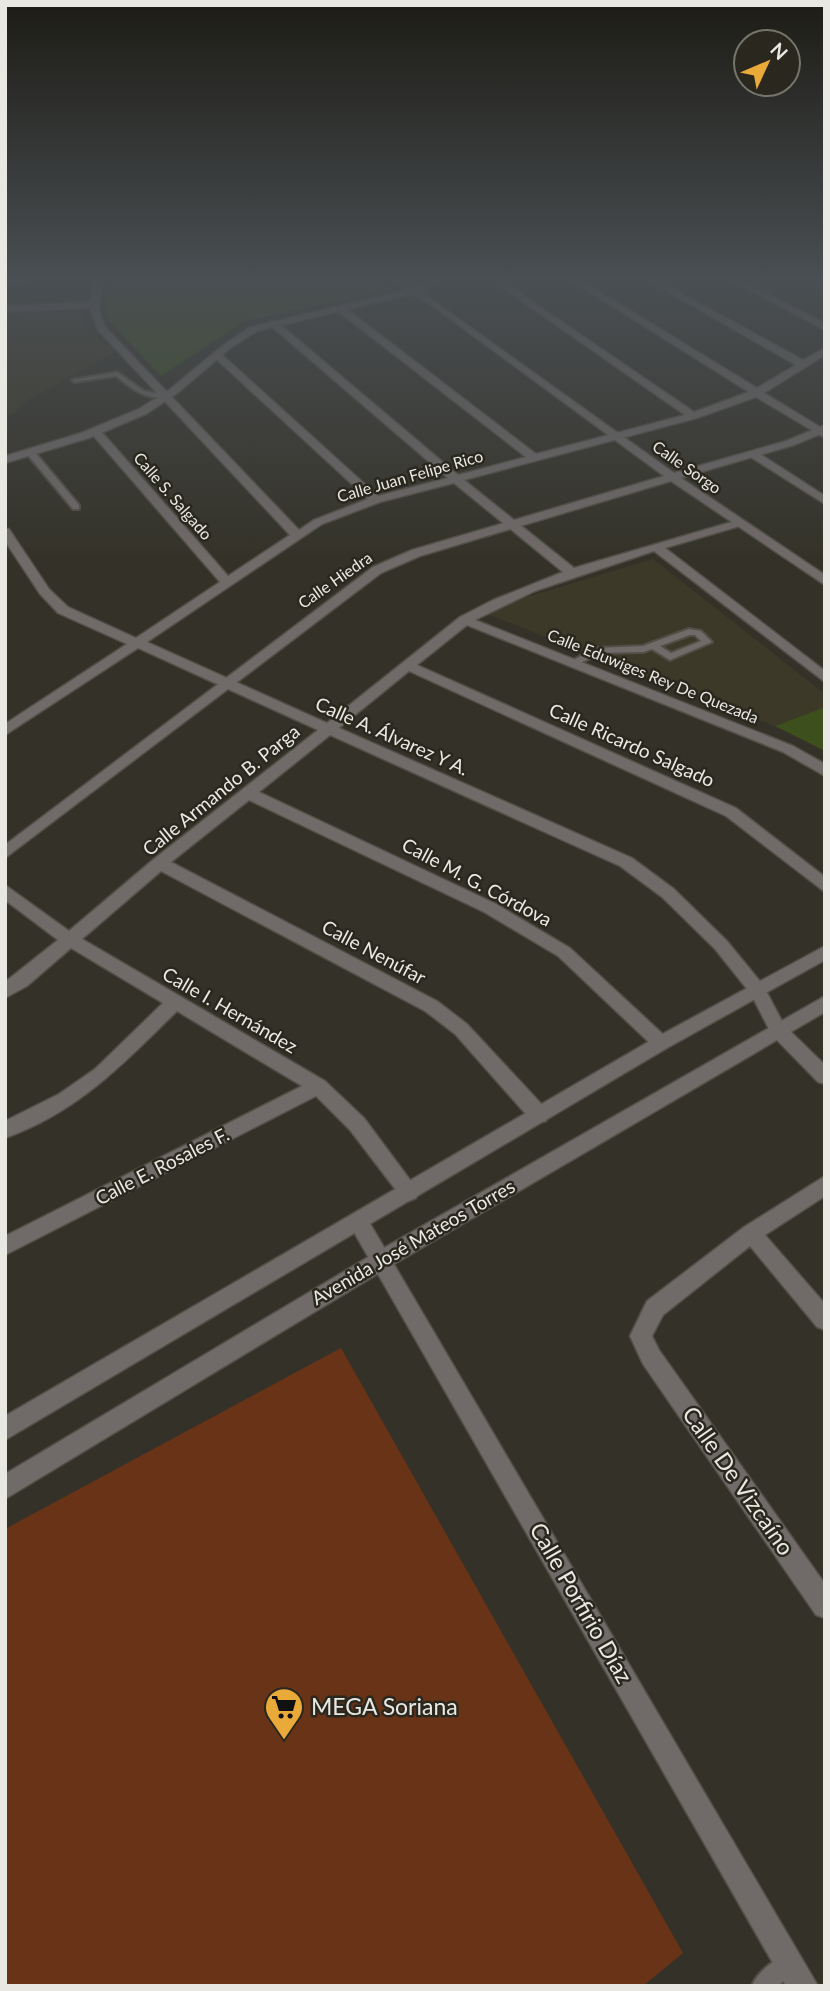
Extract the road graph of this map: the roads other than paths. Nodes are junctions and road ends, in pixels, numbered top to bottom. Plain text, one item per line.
1 (144, 374) edge
2 (192, 374) edge
3 (238, 374) edge
4 (333, 374) edge
5 (425, 374) edge
6 (531, 374) edge
7 (632, 374) edge
8 (725, 374) edge
9 (786, 374) edge
10 (75, 380) dead end
11 (756, 393) junction
12 (165, 396) junction
13 (693, 416) junction
14 (823, 431) edge
15 (96, 432) junction
16 (617, 436) junction
17 (30, 452) junction
18 (753, 454) junction
19 (534, 458) junction
20 (5, 460) edge
21 (674, 478) junction
22 (456, 479) junction
23 (376, 500) junction
24 (825, 501) edge
25 (76, 508) dead end
26 (739, 523) junction
27 (509, 524) junction
28 (5, 532) edge
29 (298, 535) junction
30 (657, 548) junction
31 (571, 572) junction
32 (226, 581) junction
33 (825, 581) edge
34 (466, 620) junction
35 (138, 644) junction
36 (654, 646) junction
37 (573, 663) junction
38 (408, 666) junction
39 (825, 678) edge
40 (226, 683) junction
41 (329, 728) junction
42 (5, 731) edge
43 (825, 771) edge
44 (248, 793) junction
45 (5, 853) edge
46 (160, 863) junction
47 (825, 886) edge
48 (5, 891) edge
49 (70, 940) junction
50 (825, 953) edge
51 (757, 990) junction
52 (5, 992) edge
53 (175, 1002) junction
54 (825, 1003) edge
55 (778, 1030) junction
56 (661, 1044) junction
57 (825, 1077) edge
58 (318, 1086) junction
59 (539, 1115) junction
60 (5, 1130) edge
61 (825, 1185) edge
62 (409, 1192) junction
63 (358, 1221) junction
64 (751, 1233) junction
65 (5, 1246) edge
66 (382, 1260) junction
67 (825, 1320) edge
68 (5, 1429) edge
69 (5, 1487) edge
70 (825, 1606) edge
71 (789, 1963) junction
72 (762, 1986) edge
73 (803, 1986) edge

1 - 12 street
2 - 12 street
3 - 23 street
4 - 22 street
5 - 19 street
6 - 16 street, Calle Sorgo
7 - 13 street
8 - 11 street
9 - 11 street, Calle Juan Felipe Rico
10 - 12 lane
11 - 13 street, Calle Juan Felipe Rico
11 - 14 street
12 - 15 street
12 - 29 street
13 - 16 street, Calle Juan Felipe Rico
14 - 18 street, Calle Hiedra
15 - 17 street
15 - 32 street, Calle S. Salgado
16 - 19 street, Calle Juan Felipe Rico
16 - 21 street, Calle Sorgo
17 - 20 street
17 - 25 lane
18 - 21 street, Calle Hiedra
18 - 24 street
19 - 22 street, Calle Juan Felipe Rico
21 - 26 street, Calle Sorgo
21 - 27 street, Calle Hiedra
22 - 23 street, Calle Juan Felipe Rico
22 - 27 street
23 - 29 street, Calle Juan Felipe Rico
26 - 30 street, Calle Armando B. Parga
26 - 33 street, Calle Sorgo
27 - 31 street
27 - 40 street, Calle Hiedra
28 - 35 street, Calle A. Álvarez Y A.
29 - 32 street, Calle Juan Felipe Rico
30 - 31 street, Calle Armando B. Parga
30 - 39 street
31 - 34 street, Calle Armando B. Parga
32 - 35 street, Calle Juan Felipe Rico
34 - 37 street, Calle Eduwiges Rey De Quezada
34 - 38 street, Calle Armando B. Parga
35 - 40 street, Calle A. Álvarez Y A.
35 - 42 street, Calle Juan Felipe Rico
36 - 36 lane
36 - 37 lane
37 - 43 street, Calle Eduwiges Rey De Quezada
38 - 41 street, Calle Armando B. Parga
38 - 47 street, Calle Ricardo Salgado
40 - 41 street, Calle A. Álvarez Y A.
40 - 45 street, Calle Hiedra
41 - 44 street, Calle Armando B. Parga
41 - 51 street, Calle A. Álvarez Y A.
44 - 46 street, Calle Armando B. Parga
44 - 56 street, Calle M. G. Córdova
46 - 49 street, Calle Armando B. Parga
46 - 59 street, Calle Nenúfar
48 - 49 street, Calle I. Hernández
49 - 52 street, Calle Armando B. Parga
49 - 53 street, Calle I. Hernández
50 - 51 street
51 - 55 street, Calle A. Álvarez Y A.
51 - 56 street
53 - 58 street, Calle I. Hernández
53 - 60 street
54 - 55 street, Avenida José Mateos Torres
55 - 57 street, Calle A. Álvarez Y A.
55 - 66 street, Avenida José Mateos Torres
56 - 59 street
58 - 62 street, Calle I. Hernández
58 - 65 street, Calle E. Rosales F.
59 - 62 street
61 - 64 street
62 - 63 street
63 - 66 street, Calle Porfirio Díaz
63 - 68 street
64 - 67 street
64 - 70 street, Calle De Vizcaíno
66 - 69 street, Avenida José Mateos Torres
66 - 71 street, Calle Porfirio Díaz
71 - 72 lane
71 - 73 street, Calle Porfirio Díaz

